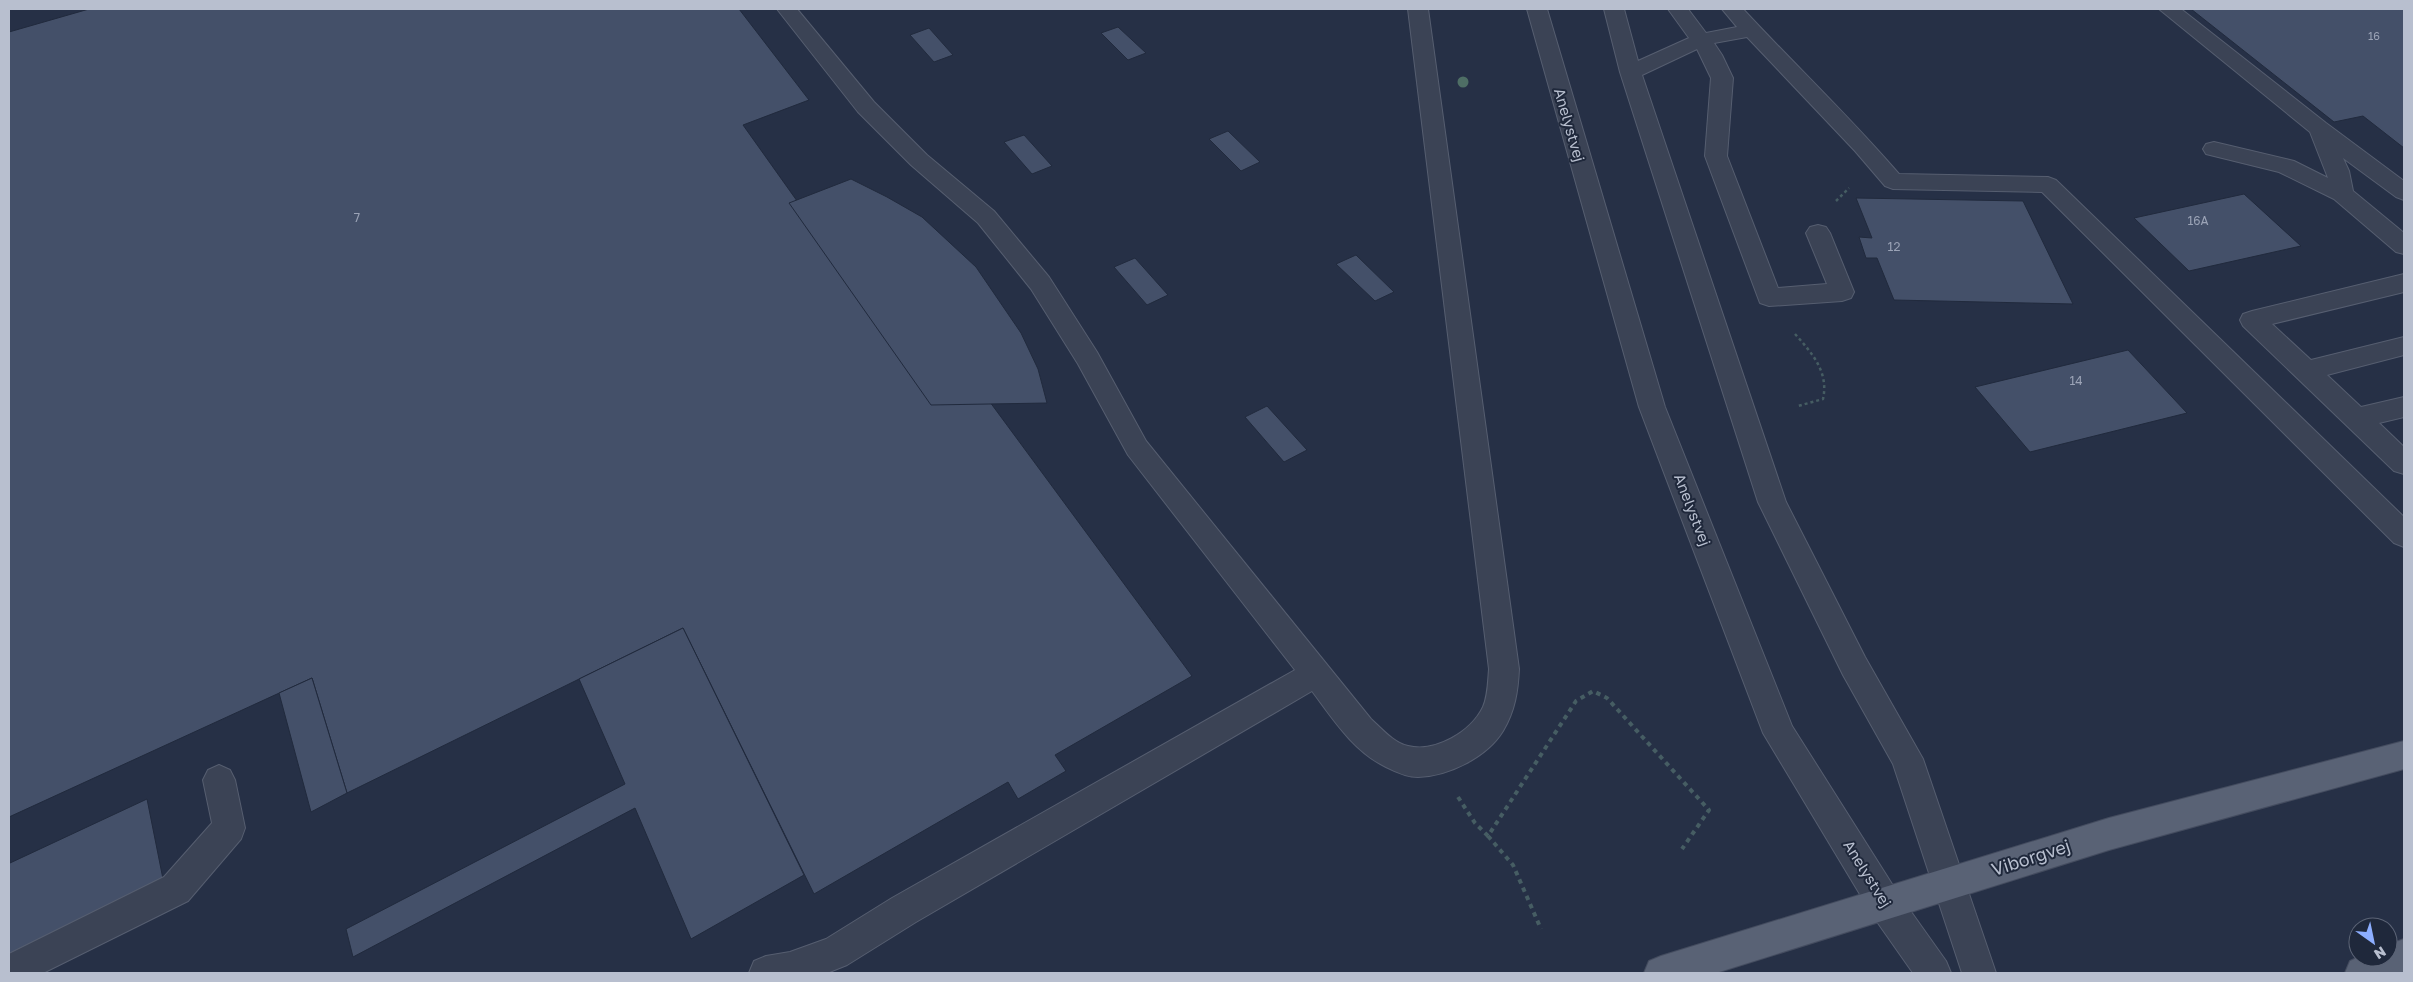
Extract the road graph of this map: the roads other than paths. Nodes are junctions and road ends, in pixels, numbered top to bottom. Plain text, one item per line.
1 (787, 9) edge
2 (1418, 9) edge
3 (1537, 9) edge
4 (1614, 9) edge
5 (1678, 9) edge
6 (1732, 9) edge
7 (2169, 9) edge
8 (1752, 30) junction
9 (1700, 40) junction
10 (1631, 72) junction
11 (2318, 128) junction
12 (2214, 149) dead end
13 (2404, 192) edge
14 (2342, 194) junction
15 (1818, 233) road end
16 (2404, 246) edge
17 (2404, 283) edge
18 (2404, 346) edge
19 (2306, 370) junction
20 (2404, 407) edge
21 (2357, 418) junction
22 (2404, 463) edge
23 (2404, 535) edge
24 (1315, 674) junction
25 (2404, 755) edge
26 (219, 780) dead end
27 (1949, 884) junction
28 (1886, 904) junction
29 (2404, 956) edge
30 (9, 972) edge
31 (766, 973) edge
32 (1661, 973) edge
33 (1934, 973) edge
34 (1979, 973) edge
35 (2362, 973) edge

1 - 24 street
2 - 24 street
3 - 28 street, Anelystvej
4 - 10 street
5 - 9 street
6 - 8 street
7 - 11 street
8 - 9 street
8 - 23 street
9 - 10 street
9 - 15 street
10 - 27 street
11 - 13 street
11 - 14 street
12 - 14 street
14 - 16 street
17 - 19 street
18 - 19 street
19 - 21 street
20 - 21 street
21 - 22 street
24 - 31 street
25 - 27 main road, Viborgvej
26 - 30 street
27 - 28 main road, Viborgvej
27 - 34 street
28 - 32 main road, Viborgvej
28 - 33 street, Anelystvej
29 - 35 main road

